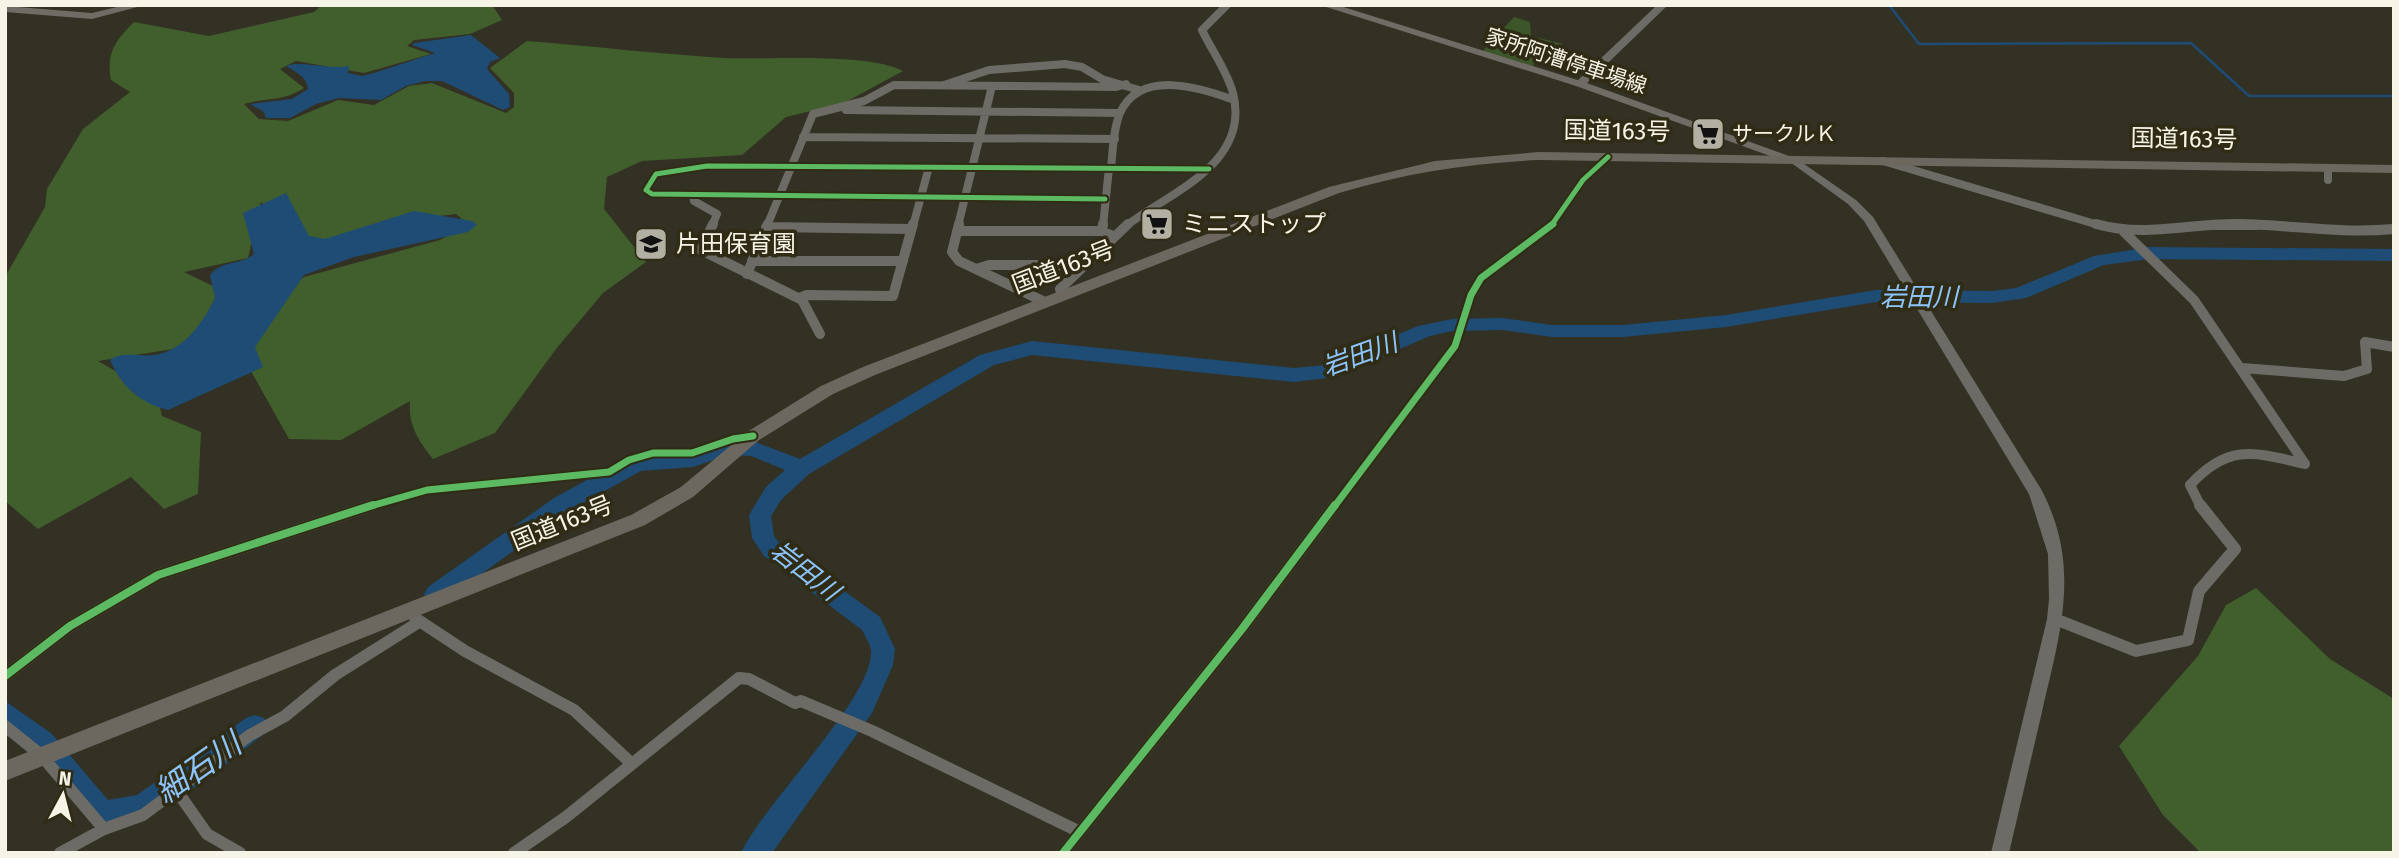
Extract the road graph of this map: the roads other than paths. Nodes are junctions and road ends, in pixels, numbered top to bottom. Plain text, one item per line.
1 (140, 5) edge
2 (1227, 5) edge
3 (1325, 5) edge
4 (1663, 5) edge
5 (5, 9) edge
6 (1126, 84) junction
7 (1580, 84) junction
8 (942, 86) junction
9 (992, 86) junction
10 (1139, 90) junction
11 (1234, 100) junction
12 (839, 110) junction
13 (986, 112) junction
14 (1120, 113) junction
15 (803, 137) junction
16 (980, 138) junction
17 (1115, 139) junction
18 (1608, 157) junction
19 (1794, 160) junction
20 (1881, 161) junction
21 (792, 166) junction
22 (929, 167) junction
23 (973, 167) junction
24 (1110, 168) junction
25 (1209, 169) junction
26 (2394, 169) edge
27 (693, 195) junction
28 (779, 196) junction
29 (920, 197) junction
30 (965, 198) junction
31 (1105, 199) junction
32 (766, 227) junction
33 (911, 229) junction
34 (2394, 229) edge
35 (957, 231) junction
36 (1102, 231) junction
37 (2124, 232) junction
38 (1113, 236) junction
39 (752, 261) junction
40 (903, 261) junction
41 (1081, 268) junction
42 (976, 269) junction
43 (747, 274) junction
44 (1062, 295) junction
45 (799, 298) junction
46 (1045, 302) junction
47 (820, 334) dead end
48 (2394, 347) edge
49 (2242, 368) junction
50 (750, 439) junction
51 (413, 617) junction
52 (2055, 619) junction
53 (5, 676) edge
54 (5, 726) edge
55 (41, 755) junction
56 (632, 764) junction
57 (5, 771) edge
58 (177, 792) junction
59 (104, 829) junction
60 (1080, 832) junction
61 (60, 853) edge
62 (240, 853) edge
63 (514, 853) edge
64 (1063, 853) edge
65 (2000, 853) edge

1 - 5 main road
2 - 11 street
3 - 7 main road, 家所阿漕停車場線
4 - 7 street
6 - 8 street
6 - 9 street
6 - 10 street
7 - 19 main road, 家所阿漕停車場線
8 - 9 street
8 - 12 street
9 - 13 street
10 - 11 street
10 - 14 street
11 - 25 street
12 - 13 street
12 - 15 street
13 - 14 street
13 - 16 street
14 - 17 street
15 - 16 street
15 - 21 street
16 - 17 street
16 - 23 street
17 - 24 street
18 - 19 highway, 国道163号
18 - 44 highway, 国道163号
18 - 60 street
19 - 20 highway, 国道163号
19 - 52 street
20 - 26 highway, 国道163号
20 - 37 street
21 - 22 street
21 - 27 street
21 - 28 street
22 - 23 street
22 - 29 street
23 - 24 street
23 - 30 street
24 - 25 street
24 - 31 street
25 - 38 street
27 - 28 street
27 - 43 street
28 - 29 street
28 - 32 street
29 - 30 street
29 - 33 street
30 - 31 street
30 - 35 street
31 - 36 street
32 - 33 street
32 - 39 street
33 - 40 street
34 - 37 street
35 - 36 street
35 - 42 street
36 - 38 street
37 - 49 street
38 - 41 street
39 - 40 street
39 - 43 street
40 - 45 street
41 - 42 street
41 - 44 street
42 - 46 street
43 - 45 street
44 - 46 highway, 国道163号
45 - 47 street
46 - 50 highway, 国道163号
48 - 49 street
49 - 52 street
50 - 51 highway, 国道163号
50 - 53 street
51 - 55 highway, 国道163号
51 - 56 street
51 - 58 street
52 - 65 street
54 - 55 street
55 - 57 highway, 国道163号
55 - 59 street
56 - 60 street
56 - 63 street
58 - 59 street
58 - 62 street
59 - 61 street
60 - 64 street

